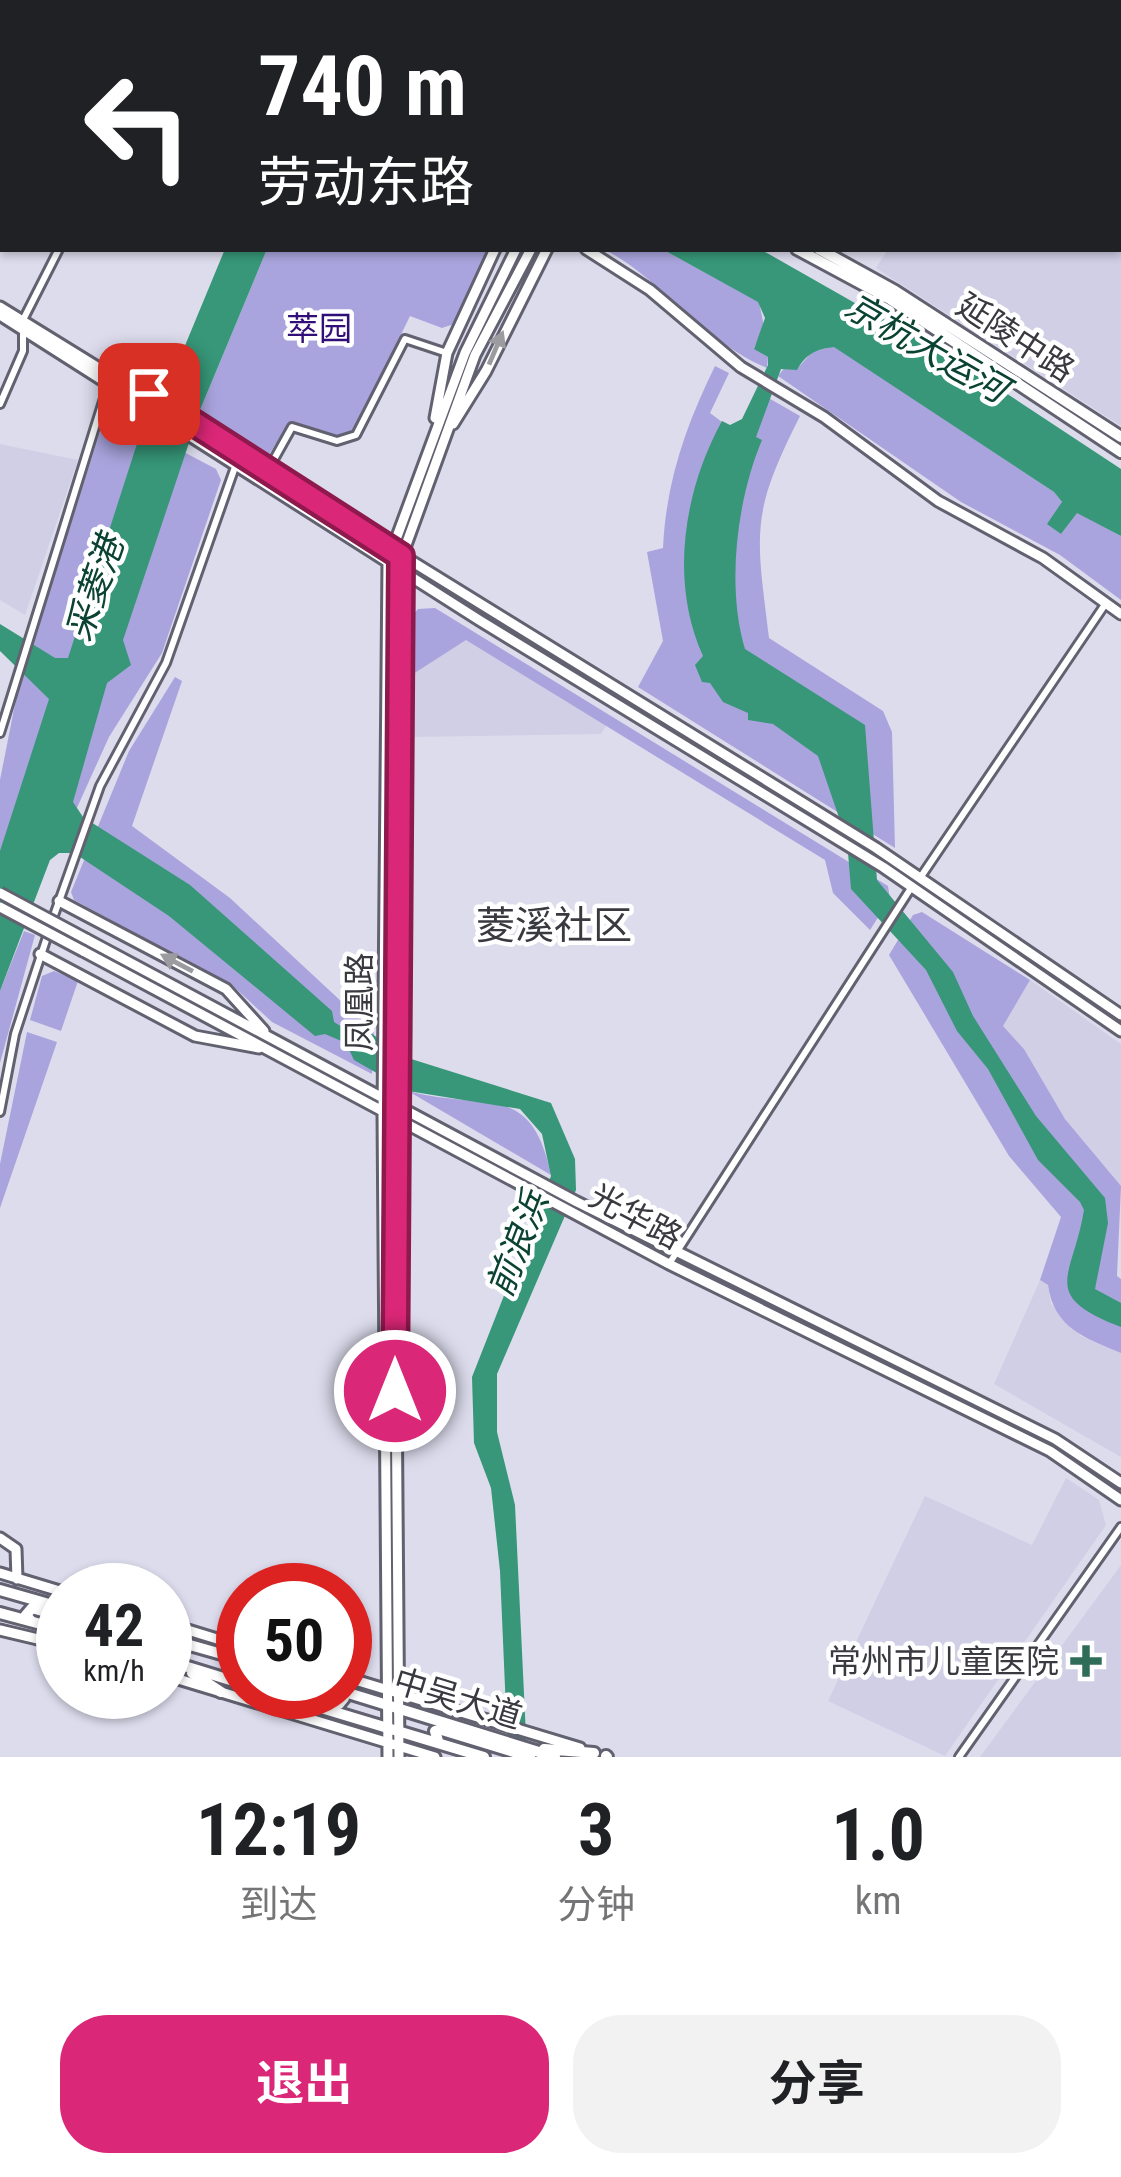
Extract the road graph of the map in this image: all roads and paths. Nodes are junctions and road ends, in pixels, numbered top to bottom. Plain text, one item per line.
1 (58, 252) edge
2 (494, 252) edge
3 (514, 252) edge
4 (530, 252) edge
5 (546, 252) edge
6 (591, 252) edge
7 (803, 252) edge
8 (824, 252) edge
9 (0, 311) edge
10 (24, 325) junction
11 (447, 353) junction
12 (109, 382) junction
13 (145, 399) junction
14 (0, 404) edge
15 (1121, 437) edge
16 (435, 443) junction
17 (1121, 452) edge
18 (238, 458) junction
19 (268, 470) junction
20 (391, 548) junction
21 (401, 556) junction
22 (388, 561) junction
23 (400, 570) junction
24 (1106, 603) junction
25 (1121, 614) edge
26 (0, 733) edge
27 (920, 878) junction
28 (911, 888) junction
29 (0, 892) edge
30 (59, 901) junction
31 (0, 907) edge
32 (85, 945) junction
33 (40, 954) junction
34 (1121, 1016) edge
35 (1121, 1030) edge
36 (268, 1035) junction
37 (391, 1041) junction
38 (266, 1049) junction
39 (390, 1100) junction
40 (0, 1112) edge
41 (389, 1114) junction
42 (574, 1207) junction
43 (675, 1252) junction
44 (669, 1264) junction
45 (1121, 1484) edge
46 (1121, 1500) edge
47 (1121, 1527) edge
48 (0, 1538) edge
49 (0, 1574) edge
50 (17, 1579) junction
51 (36, 1584) edge
52 (0, 1590) edge
53 (36, 1603) edge
54 (36, 1608) edge
55 (0, 1613) edge
56 (33, 1623) junction
57 (36, 1624) edge
58 (0, 1630) edge
59 (36, 1639) edge
60 (372, 1685) edge
61 (389, 1690) junction
62 (372, 1700) edge
63 (390, 1705) junction
64 (303, 1719) edge
65 (361, 1719) edge
66 (392, 1728) junction
67 (441, 1744) junction
68 (505, 1746) junction
69 (395, 1749) edge
70 (528, 1754) edge
71 (604, 1756) edge
72 (388, 1757) edge
73 (435, 1757) edge
74 (484, 1757) edge
75 (555, 1757) edge
76 (959, 1757) edge

1 - 10 street
2 - 11 main road
3 - 16 main road, 凤凰路
4 - 16 main road, 凤凰路
16 -> 5 main road
6 - 24 main road
7 - 17 main road, 延陵中路
8 - 15 main road, 延陵中路
9 - 10 main road
10 - 12 main road
10 - 13 main road
10 - 14 street
11 - 16 main road
11 - 19 street
12 - 13 main road
12 - 26 street
13 - 18 main road
16 - 20 main road, 凤凰路
16 - 21 main road, 凤凰路
18 - 19 main road
18 - 22 main road
18 - 30 street
19 - 20 main road
20 - 21 main road
20 - 22 main road, 凤凰路
21 - 23 main road, 凤凰路
21 - 27 main road
22 - 23 main road
22 - 37 main road, 凤凰路
23 - 28 main road
23 - 37 main road, 凤凰路
24 - 25 main road
24 - 27 street
27 - 28 street
27 - 34 main road
28 - 35 main road
28 - 43 street
29 - 32 main road, 光华路, bridge
30 - 33 street
36 -> 30 main road
31 - 32 main road, 光华路, bridge
32 - 36 main road, 光华路
32 - 38 main road, 光华路
33 - 38 main road
33 - 40 street
36 - 39 main road, 光华路
37 - 39 main road, 凤凰路
38 - 41 main road, 光华路
39 - 41 main road, 凤凰路
39 - 42 main road, 光华路
41 - 42 main road, 光华路
41 - 61 main road, 凤凰路
42 - 43 main road, 光华路
42 - 44 main road, 光华路
43 - 44 street
43 - 45 main road, 光华路
44 - 46 main road, 光华路
47 - 76 street
48 - 50 main road
49 - 50 main road
50 - 51 main road
52 - 53 main road
54 - 56 main road
55 - 56 main road
56 - 57 main road
58 - 59 main road
60 - 61 main road
61 - 63 main road, 凤凰路
61 - 71 main road
62 - 63 main road, 中吴大道
63 - 66 main road, 凤凰路
63 - 68 main road, 中吴大道
64 - 69 main road
65 - 66 main road, 中吴大道
66 - 67 main road, 中吴大道
66 - 69 main road, 凤凰路
67 - 68 main road
67 - 74 main road, 中吴大道
68 - 70 main road, 中吴大道
69 - 72 main road, 凤凰路
69 - 73 main road
70 - 71 main road
70 - 75 main road, 中吴大道

